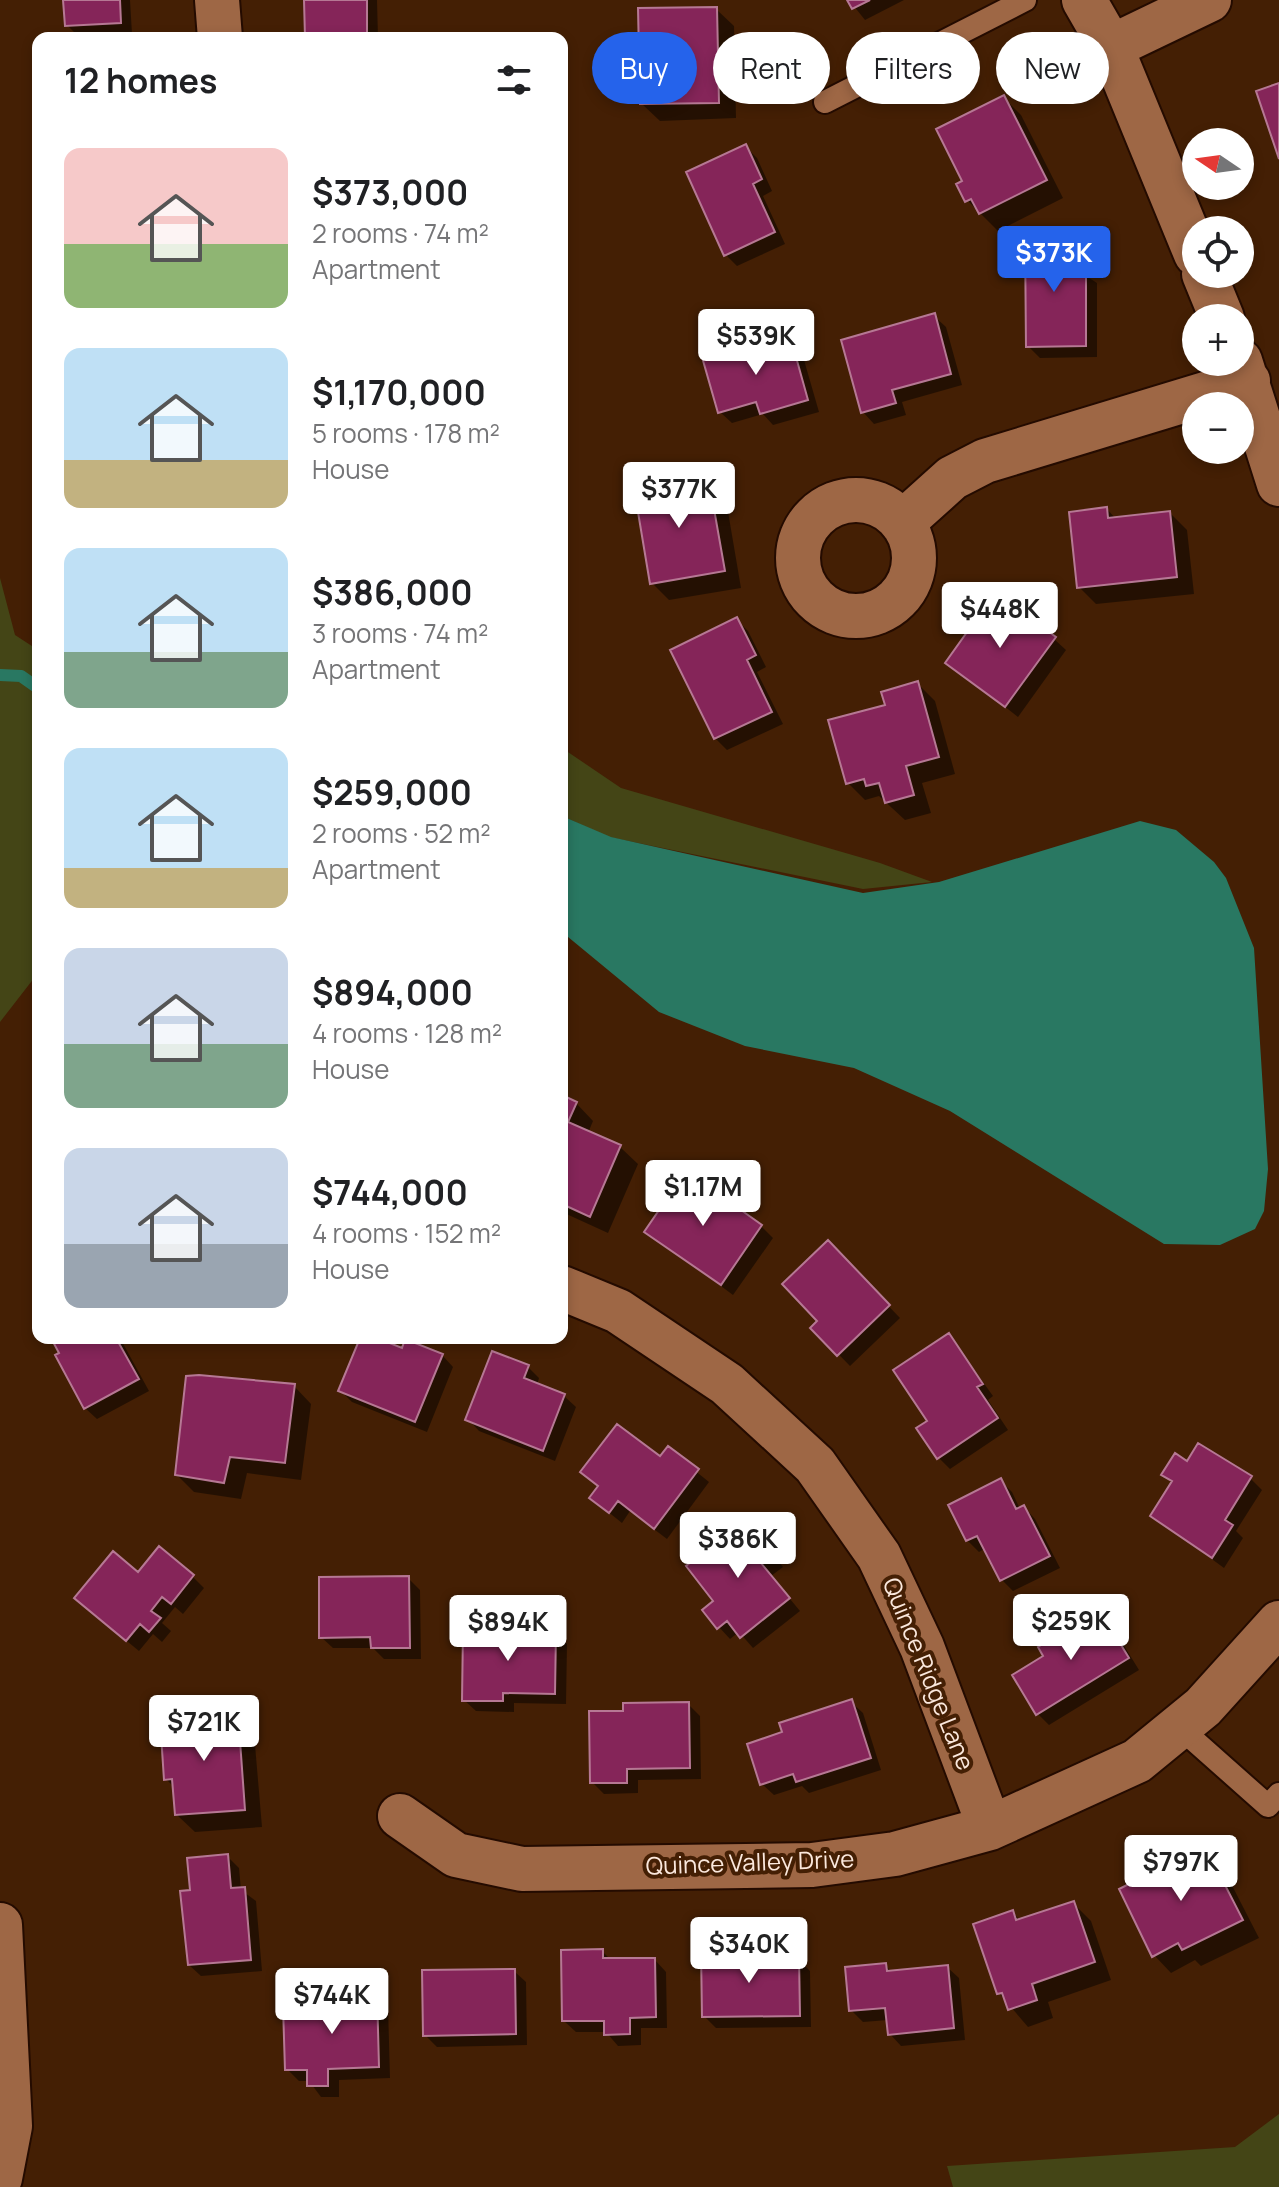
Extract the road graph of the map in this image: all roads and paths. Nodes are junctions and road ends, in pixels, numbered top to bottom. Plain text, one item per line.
1 (217, 0) edge
2 (1025, 0) edge
3 (1084, 0) edge
4 (1209, 0) edge
5 (220, 32) edge
6 (1111, 47) junction
7 (830, 99) edge
8 (1182, 220) edge
9 (1230, 376) edge
10 (1246, 376) edge
11 (1272, 434) edge
12 (1279, 484) edge
13 (902, 523) dead end
14 (568, 1290) edge
15 (1279, 1623) edge
16 (1179, 1727) junction
17 (1279, 1794) edge
18 (400, 1816) dead end
19 (990, 1828) junction
20 (0, 1925) edge
21 (0, 2178) edge

1 - 5 street
2 - 7 lane
3 - 6 street
4 - 6 street
6 - 8 street
9 - 13 street
10 - 11 street
11 - 12 street
14 - 19 street, Quince Ridge Lane
15 - 16 street, Quince Valley Drive
16 - 17 lane
16 - 19 street, Quince Valley Drive
18 - 19 street, Quince Valley Drive
20 - 21 street

